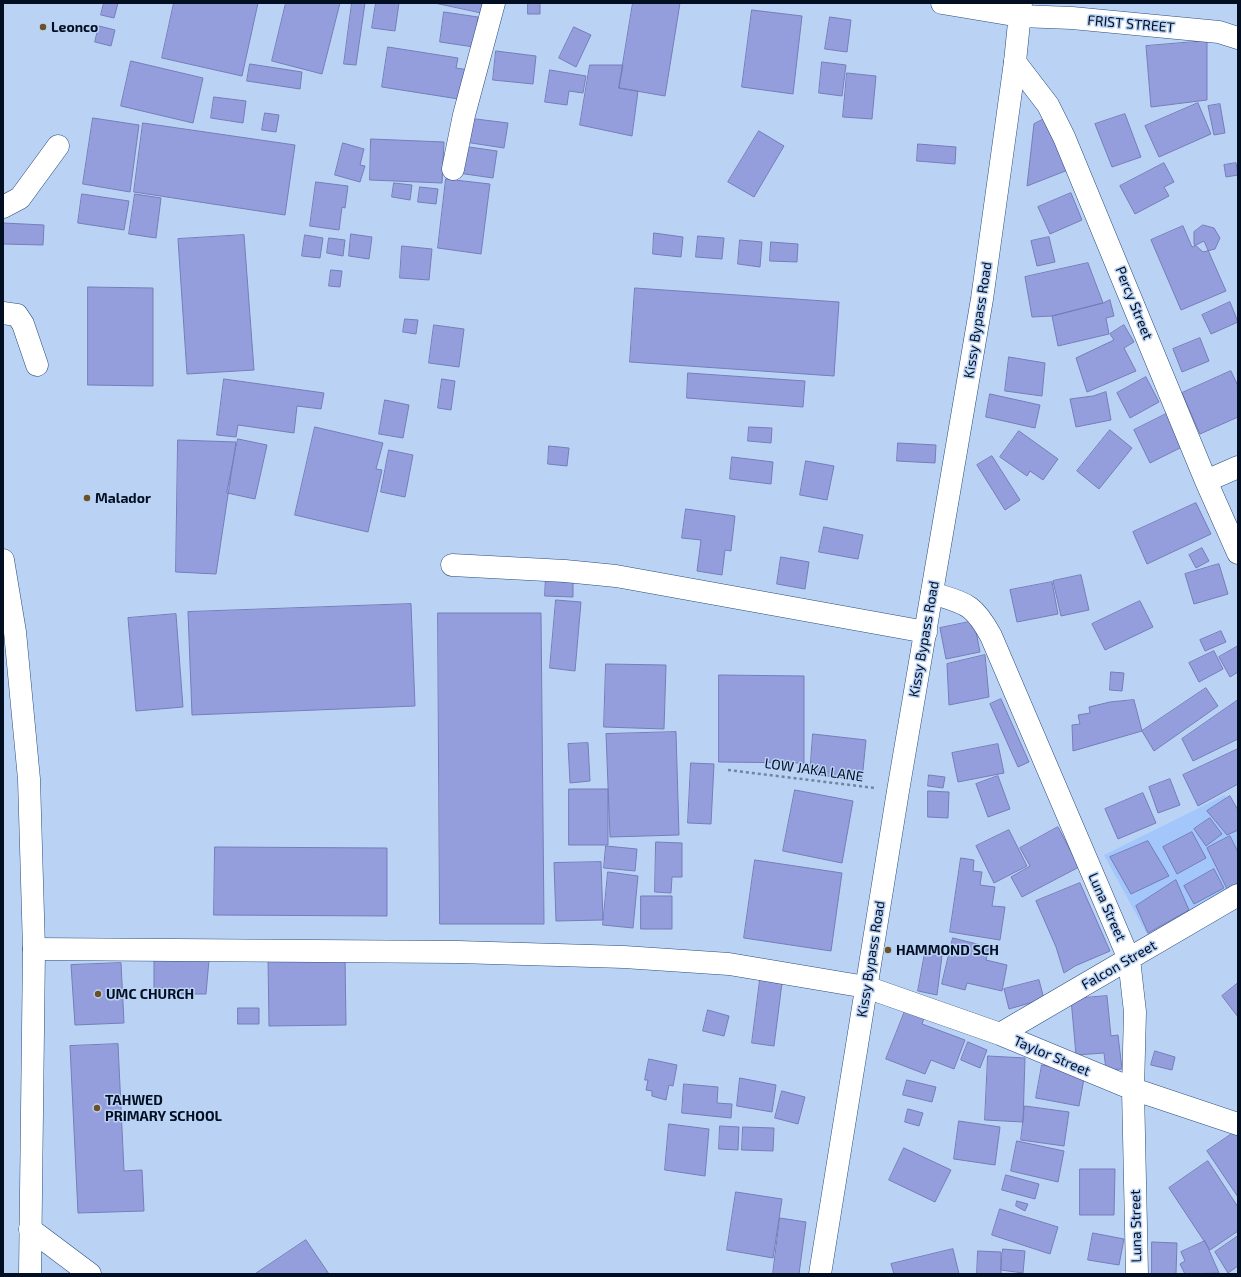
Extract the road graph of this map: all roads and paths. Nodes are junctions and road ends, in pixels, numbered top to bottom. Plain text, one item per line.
1 (494, 3) edge
2 (942, 3) edge
3 (1020, 9) edge
4 (1238, 20) edge
5 (1229, 35) edge
6 (1015, 62) junction
7 (58, 146) dead end
8 (453, 169) dead end
9 (3, 207) edge
10 (3, 313) edge
11 (37, 365) dead end
12 (1238, 467) edge
13 (1206, 481) junction
14 (1238, 552) edge
15 (3, 560) edge
16 (452, 565) dead end
17 (932, 593) junction
18 (9, 632) edge
19 (926, 632) junction
20 (728, 770) dead end
21 (898, 791) junction
22 (1238, 895) edge
23 (34, 949) junction
24 (1129, 959) junction
25 (866, 987) junction
26 (1000, 1034) junction
27 (1133, 1090) junction
28 (1238, 1124) edge
29 (30, 1229) junction
30 (30, 1274) edge
31 (90, 1274) edge
32 (820, 1274) edge
33 (1137, 1274) edge

1 - 8 main road
2 - 3 main road, FRIST STREET
3 - 5 main road, FRIST STREET
3 - 6 main road, Kissy Bypass Road
4 - 5 main road, FRIST STREET
6 - 13 main road, Percy Street
6 - 17 main road, Kissy Bypass Road
7 - 9 main road
10 - 11 main road
12 - 13 main road
13 - 14 main road, Percy Street
15 - 18 main road
16 - 19 main road
17 - 19 main road, Kissy Bypass Road
17 - 24 main road, Luna Street
18 - 23 main road
19 - 21 main road, Kissy Bypass Road
20 - 21 path, LOW JAKA LANE
21 - 25 main road, Kissy Bypass Road
22 - 24 main road, Falcon Street
23 - 25 main road, Taylor Street
23 - 29 main road
24 - 26 main road, Falcon Street
24 - 27 main road, Luna Street
25 - 26 main road, Taylor Street
25 - 32 main road, Kissy Bypass Road
26 - 27 main road, Taylor Street
27 - 28 main road, Taylor Street
27 - 33 main road, Luna Street
29 - 30 main road
29 - 31 main road

